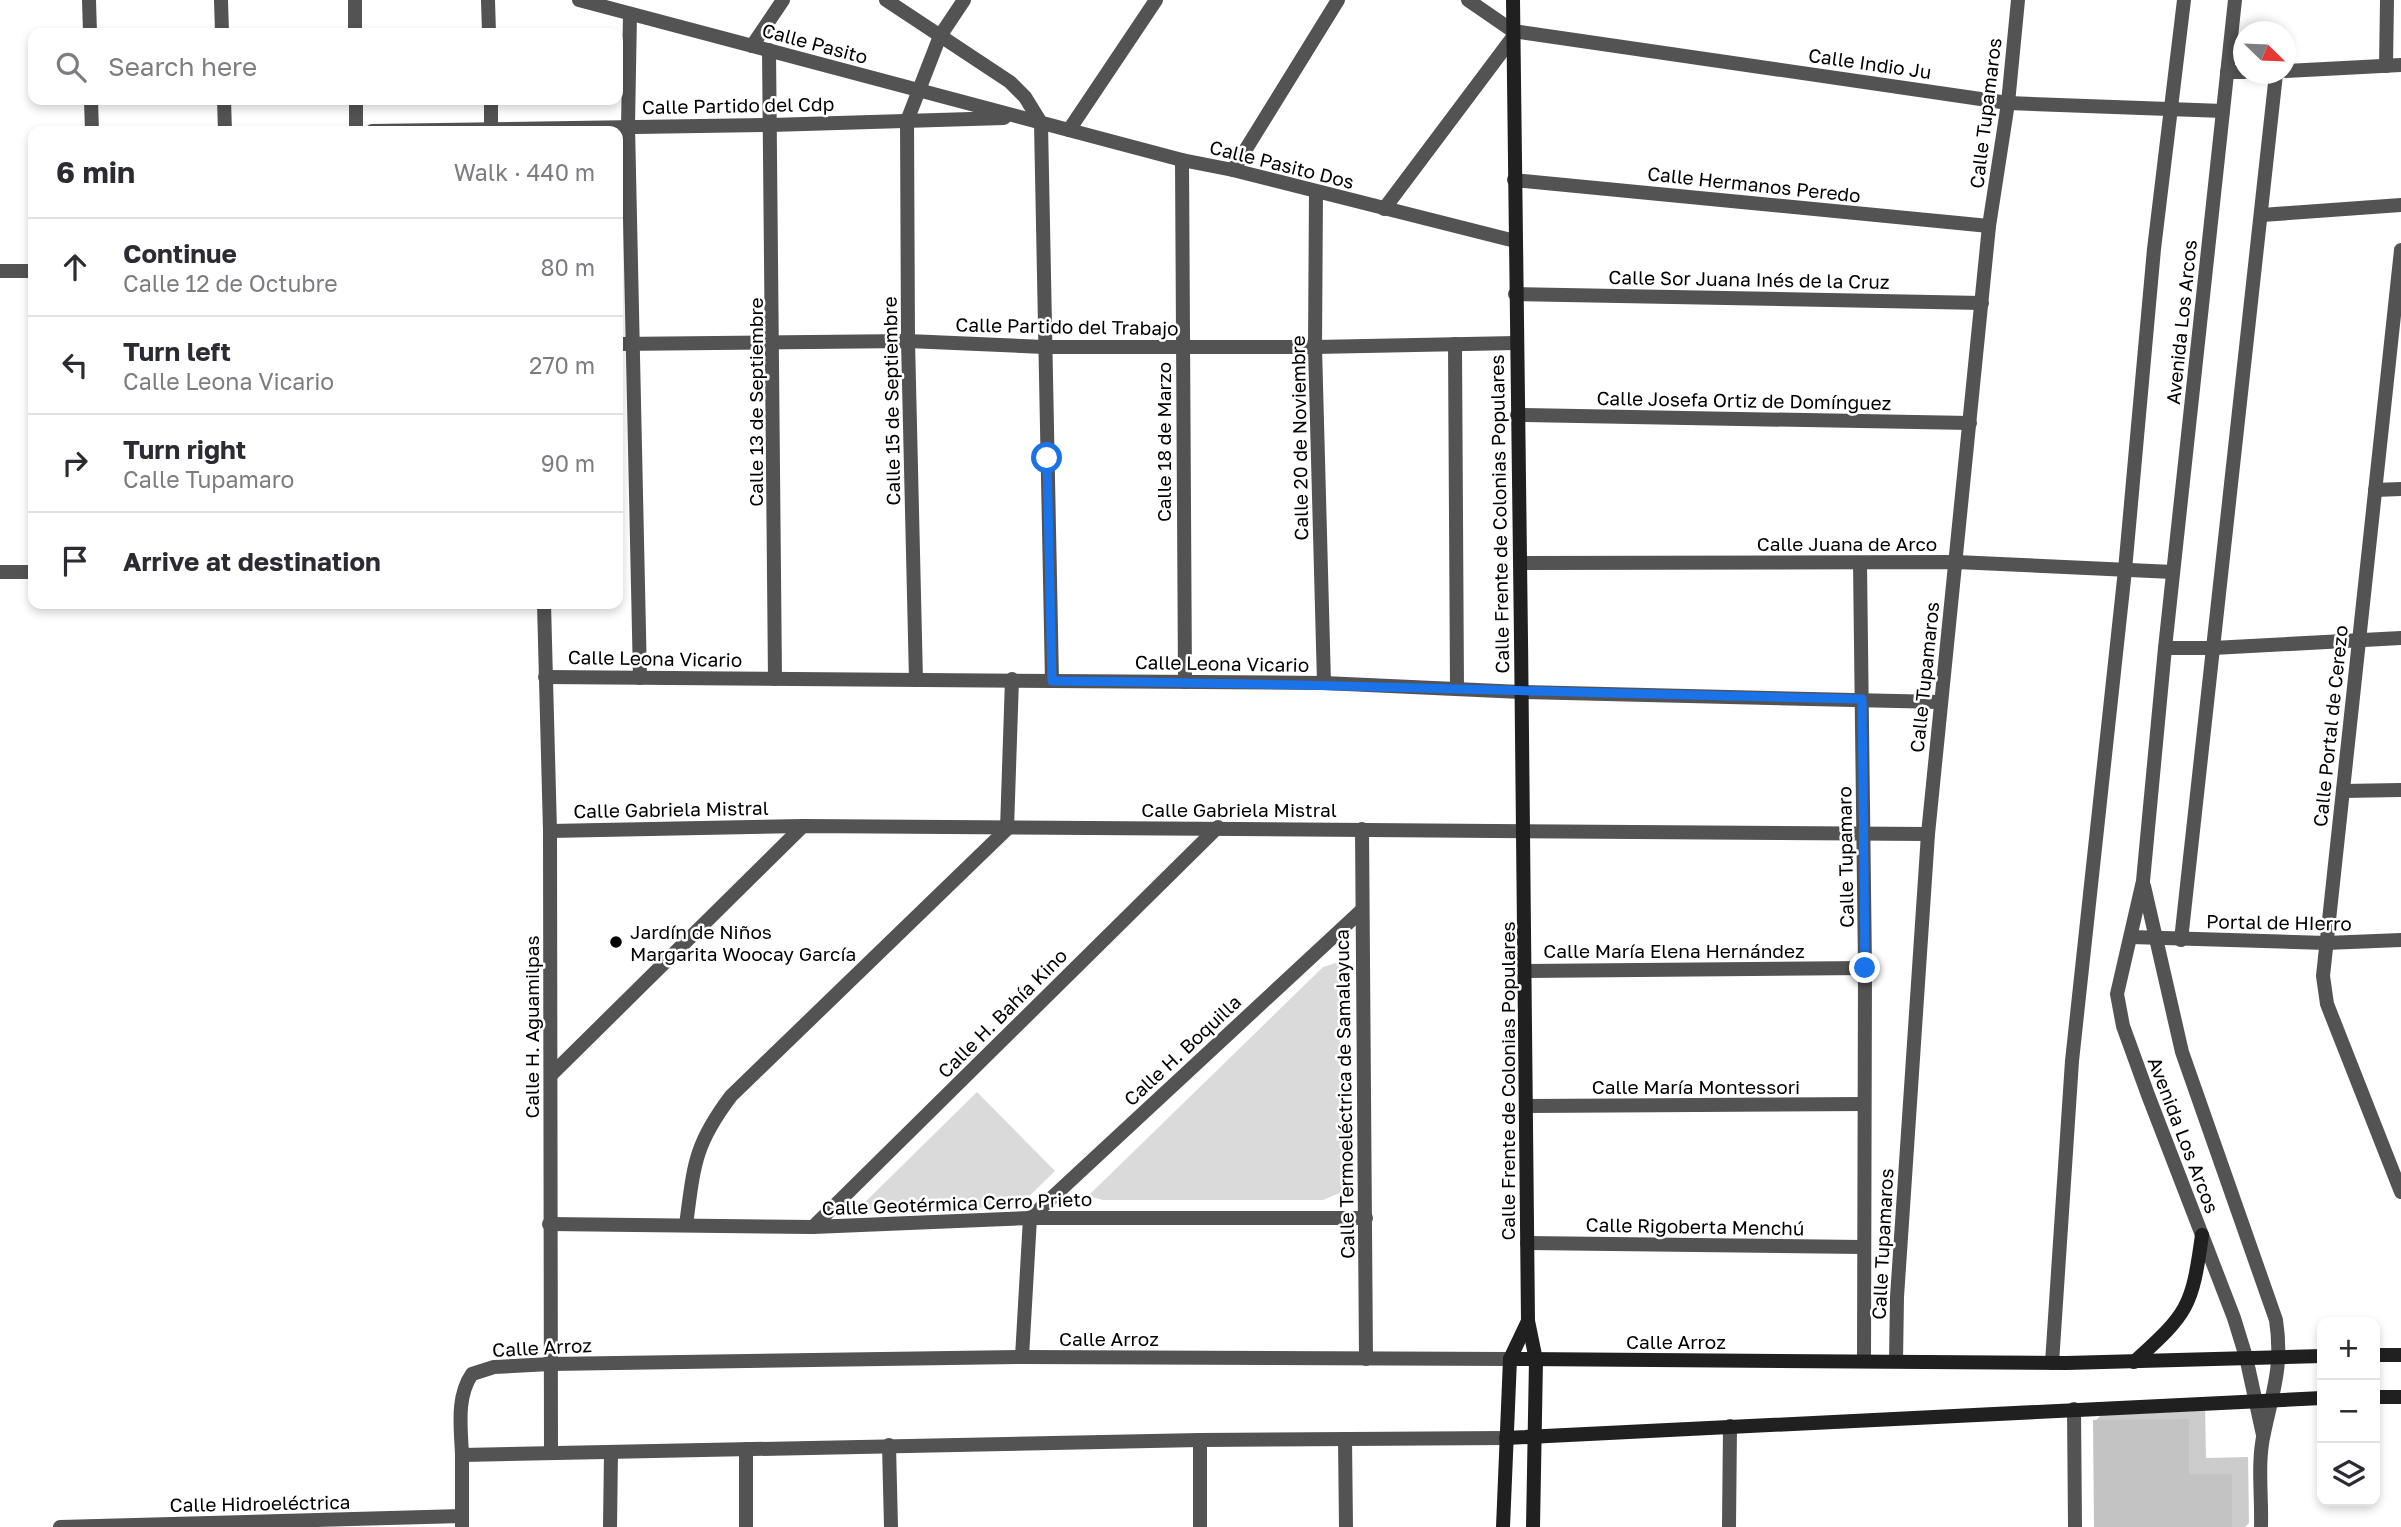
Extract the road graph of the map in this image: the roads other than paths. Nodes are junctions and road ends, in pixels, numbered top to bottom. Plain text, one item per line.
1 (89, 0) edge
2 (221, 0) edge
3 (355, 0) edge
4 (488, 0) edge
5 (579, 0) edge
6 (783, 0) edge
7 (886, 0) edge
8 (964, 0) edge
9 (1156, 0) edge
10 (1338, 0) edge
11 (1468, 0) edge
12 (1513, 0) edge
13 (2018, 0) edge
14 (2184, 0) edge
15 (2235, 0) edge
16 (2387, 0) edge
17 (597, 2) edge
18 (630, 14) junction
19 (90, 28) edge
20 (222, 28) edge
21 (355, 28) edge
22 (489, 28) edge
23 (1513, 34) junction
24 (940, 36) junction
25 (752, 46) junction
26 (769, 50) junction
27 (2401, 65) edge
28 (2386, 66) junction
29 (2296, 70) edge
30 (2227, 72) junction
31 (2233, 72) edge
32 (2275, 84) edge
33 (917, 90) junction
34 (2008, 103) junction
35 (91, 105) edge
36 (224, 105) edge
37 (356, 105) edge
38 (491, 105) edge
39 (2171, 110) junction
40 (2223, 111) junction
41 (1021, 117) junction
42 (907, 121) junction
43 (1041, 122) junction
44 (771, 125) junction
45 (92, 126) edge
46 (225, 126) edge
47 (356, 126) edge
48 (491, 126) edge
49 (623, 126) edge
50 (628, 126) junction
51 (1069, 130) junction
52 (1182, 160) junction
53 (1233, 170) junction
54 (1514, 180) junction
55 (1316, 192) junction
56 (2401, 205) edge
57 (1384, 209) junction
58 (2262, 215) junction
59 (1989, 226) junction
60 (1515, 241) junction
61 (2401, 250) edge
62 (0, 271) edge
63 (28, 271) edge
64 (1515, 294) junction
65 (1982, 303) junction
66 (908, 341) junction
67 (774, 342) junction
68 (1516, 343) junction
69 (625, 344) edge
70 (1455, 345) junction
71 (1044, 347) junction
72 (1182, 347) junction
73 (1315, 347) junction
74 (1517, 415) junction
75 (1970, 423) junction
76 (2401, 489) edge
77 (2375, 490) junction
78 (1956, 562) junction
79 (1522, 563) junction
80 (1860, 563) junction
81 (2125, 570) junction
82 (0, 572) edge
83 (28, 572) edge
84 (2173, 572) junction
85 (544, 609) edge
86 (2401, 638) edge
87 (2359, 640) junction
88 (2165, 648) junction
89 (2213, 648) junction
90 (545, 677) junction
91 (640, 677) junction
92 (775, 679) junction
93 (1012, 679) junction
94 (916, 680) junction
95 (1052, 681) junction
96 (1185, 682) junction
97 (1324, 683) junction
98 (1457, 689) junction
99 (1521, 692) junction
100 (1862, 699) junction
101 (1940, 702) junction
102 (2401, 790) edge
103 (2343, 791) junction
104 (803, 826) junction
105 (1218, 827) junction
106 (1007, 829) junction
107 (1362, 829) junction
108 (550, 831) junction
109 (1525, 832) junction
110 (1864, 833) junction
111 (1928, 834) junction
112 (2143, 881) junction
113 (1361, 911) junction
114 (2131, 937) junction
115 (2156, 938) junction
116 (2181, 940) junction
117 (2401, 940) edge
118 (2326, 943) junction
119 (1865, 968) junction
120 (1526, 971) junction
121 (552, 1074) junction
122 (1864, 1104) junction
123 (1528, 1106) junction
124 (2401, 1192) edge
125 (1030, 1218) junction
126 (1366, 1218) junction
127 (549, 1224) junction
128 (686, 1225) junction
129 (813, 1227) junction
130 (2202, 1235) junction
131 (1527, 1243) junction
132 (1863, 1247) junction
133 (1528, 1321) junction
134 (2380, 1355) edge
135 (2401, 1355) edge
136 (2317, 1356) edge
137 (1021, 1357) junction
138 (2246, 1357) junction
139 (2280, 1357) junction
140 (1366, 1359) junction
141 (1510, 1359) junction
142 (1536, 1360) junction
143 (1864, 1361) junction
144 (1896, 1361) junction
145 (2134, 1362) junction
146 (2052, 1363) junction
147 (550, 1364) junction
148 (2380, 1397) edge
149 (2401, 1397) edge
150 (2317, 1398) edge
151 (2253, 1399) junction
152 (2274, 1399) junction
153 (2074, 1409) junction
154 (1730, 1426) junction
155 (2263, 1435) junction
156 (1534, 1437) junction
157 (1506, 1438) junction
158 (1345, 1439) junction
159 (1200, 1440) junction
160 (889, 1446) junction
161 (746, 1449) junction
162 (551, 1451) junction
163 (611, 1452) junction
164 (462, 1455) junction
165 (462, 1521) edge
166 (60, 1527) edge
167 (610, 1527) edge
168 (746, 1527) edge
169 (891, 1527) edge
170 (1200, 1527) edge
171 (1346, 1527) edge
172 (1503, 1527) edge
173 (1533, 1527) edge
174 (1729, 1527) edge
175 (2075, 1527) edge
176 (2261, 1527) edge

1 - 19 street
2 - 20 street
3 - 21 street
4 - 22 street
5 - 17 street, Calle Pasito
6 - 25 street
7 - 24 street
8 - 24 street, Calle 15 de Septiembre
9 - 51 street
10 - 53 street
11 - 23 street
12 - 23 main road, Calle Frente de Colonias Populares
13 - 34 street, Calle Tupamaros
14 - 39 street
15 - 30 street, Avenida Los Arcos
16 - 28 street
17 - 18 street, Calle Pasito
18 - 25 street, Calle Pasito
18 - 50 street
23 - 34 street, Calle Indio Ju
23 - 54 main road, Calle Frente de Colonias Populares
23 - 57 street
24 - 33 street, Calle 15 de Septiembre
24 - 43 street
25 - 26 street, Calle Pasito
26 - 33 street, Calle Pasito
26 - 44 street, Calle 13 de Septiembre
27 - 28 street
28 - 29 street
30 - 31 street
30 - 40 street, Avenida Los Arcos
32 - 58 street
33 - 41 street, Calle Pasito
33 - 42 street, Calle 15 de Septiembre
34 - 39 street, Calle Indio Ju
34 - 59 street, Calle Tupamaros
35 - 45 street
36 - 46 street
37 - 47 street
38 - 48 street
39 - 40 street, Calle Indio Ju
39 - 81 street
40 - 84 street, Avenida Los Arcos
41 - 42 street, Calle Partido del Cdp
41 - 43 street, Calle Pasito
42 - 44 street, Calle Partido del Cdp
42 - 66 street, Calle 15 de Septiembre
43 - 51 street, Calle Pasito Dos
43 - 71 street
44 - 50 street, Calle Partido del Cdp
44 - 67 street, Calle 13 de Septiembre
49 - 50 street, Calle Partido del Cdp
50 - 69 street
51 - 52 street, Calle Pasito Dos
52 - 53 street, Calle Pasito Dos
52 - 72 street, Calle 18 de Marzo
53 - 55 street, Calle Pasito Dos
54 - 59 street, Calle Hermanos Peredo
54 - 60 main road, Calle Frente de Colonias Populares
55 - 57 street, Calle Pasito Dos
55 - 73 street, Calle 20 de Noviembre
56 - 58 street
57 - 60 street, Calle Pasito Dos
58 - 89 street
59 - 65 street, Calle Tupamaros
60 - 64 main road, Calle Frente de Colonias Populares
61 - 77 street, Calle Portal de Cerezo
62 - 63 street
64 - 65 street, Calle Sor Juana Inés de la Cruz
64 - 68 main road, Calle Frente de Colonias Populares
65 - 75 street, Calle Tupamaros
66 - 67 street, Calle Partido del Trabajo
66 - 71 street, Calle Partido del Trabajo
66 - 94 street, Calle 15 de Septiembre
67 - 69 street, Calle Partido del Trabajo
67 - 92 street, Calle 13 de Septiembre
68 - 70 street, Calle Partido del Trabajo
68 - 74 main road, Calle Frente de Colonias Populares
69 - 91 street
70 - 73 street, Calle Partido del Trabajo
70 - 98 street
71 - 72 street, Calle Partido del Trabajo
71 - 95 street
72 - 73 street, Calle Partido del Trabajo
72 - 96 street, Calle 18 de Marzo
73 - 97 street, Calle 20 de Noviembre
74 - 75 street, Calle Josefa Ortiz de Domínguez
74 - 79 main road, Calle Frente de Colonias Populares
75 - 78 street, Calle Tupamaros
76 - 77 street
77 - 87 street, Calle Portal de Cerezo
78 - 80 street, Calle Juana de Arco
78 - 81 street, Calle Juana de Arco
78 - 101 street, Calle Tupamaros
79 - 80 street, Calle Juana de Arco
79 - 99 main road, Calle Frente de Colonias Populares
80 - 100 street, Calle Tupamaro
81 - 84 street, Calle Juana de Arco
81 - 146 street
82 - 83 street
84 - 88 street, Avenida Los Arcos
85 - 90 street, Calle H. Aguamilpas
86 - 87 street
87 - 89 street
87 - 103 street, Calle Portal de Cerezo
88 - 89 street
88 - 112 street, Avenida Los Arcos
89 - 116 street
90 - 91 street, Calle Leona Vicario
90 - 108 street, Calle H. Aguamilpas
91 - 92 street, Calle Leona Vicario
92 - 94 street, Calle Leona Vicario
93 - 94 street, Calle Leona Vicario
93 - 95 street, Calle Leona Vicario
93 - 106 street
95 - 96 street, Calle Leona Vicario
96 - 97 street, Calle Leona Vicario
97 - 98 street, Calle Leona Vicario
98 - 99 street, Calle Leona Vicario
99 - 100 street, Calle Leona Vicario
99 - 109 main road, Calle Frente de Colonias Populares
100 - 101 street, Calle Leona Vicario
100 - 110 street, Calle Tupamaro
101 - 111 street, Calle Tupamaros
102 - 103 street
103 - 118 street, Calle Portal de Cerezo
104 - 106 street, Calle Gabriela Mistral
104 - 108 street, Calle Gabriela Mistral
104 - 121 street
105 - 106 street, Calle Gabriela Mistral
105 - 107 street, Calle Gabriela Mistral
105 - 129 street, Calle H. Bahía Kino
106 - 128 street
107 - 109 street, Calle Gabriela Mistral
107 - 113 street, Calle Termoeléctrica de Samalayuca
108 - 121 street, Calle H. Aguamilpas
109 - 110 street, Calle Gabriela Mistral
109 - 120 main road, Calle Frente de Colonias Populares
110 - 111 street, Calle Gabriela Mistral
110 - 119 street, Calle Tupamaro
111 - 144 street, Calle Tupamaros
112 - 114 street, Avenida Los Arcos
112 - 115 street, Avenida Los Arcos
113 - 125 street, Calle H. Boquilla
113 - 126 street, Calle Termoeléctrica de Samalayuca
114 - 115 street, Portal de HIerro
114 - 130 street, Avenida Los Arcos
115 - 116 street, Portal de HIerro
115 - 139 street, Avenida Los Arcos
116 - 118 street, Portal de HIerro
117 - 118 street, Portal de HIerro
118 - 124 street, Calle Portal de Cerezo
119 - 120 street, Calle María Elena Hernández
119 - 122 street, Calle Tupamaro
120 - 123 main road, Calle Frente de Colonias Populares
121 - 127 street, Calle H. Aguamilpas
122 - 123 street, Calle María Montessori
122 - 132 street, Calle Tupamaro
123 - 131 main road, Calle Frente de Colonias Populares
125 - 126 street, Calle Geotérmica Cerro Prieto
125 - 129 street, Calle Geotérmica Cerro Prieto
125 - 137 street
126 - 140 street, Calle Termoeléctrica de Samalayuca
127 - 128 street, Calle Geotérmica Cerro Prieto
127 - 147 street, Calle H. Aguamilpas
128 - 129 street, Calle Geotérmica Cerro Prieto
130 - 138 street, Avenida Los Arcos
130 - 145 main road
131 - 132 street, Calle Rigoberta Menchú
131 - 133 main road, Calle Frente de Colonias Populares
132 - 143 street, Calle Tupamaro
133 - 141 main road, Calle Frente de Colonias Populares
133 - 142 main road, Calle Frente de Colonias Populares
134 - 135 main road
136 - 139 main road, Calle Arroz
137 - 140 street, Calle Arroz
137 - 147 street, Calle Arroz
138 - 139 main road, Calle Arroz
138 - 145 main road, Calle Arroz
138 - 151 street, Avenida Los Arcos
139 - 152 street, Avenida Los Arcos
140 - 141 street, Calle Arroz
141 - 142 main road, Calle Arroz
141 - 157 main road, Calle Frente de Colonias Populares
142 - 143 main road, Calle Arroz
142 - 156 main road, Calle Frente de Colonias Populares
143 - 144 main road, Calle Arroz
144 - 146 main road, Calle Arroz
145 - 146 main road, Calle Arroz
147 - 162 street, Calle H. Aguamilpas
147 - 164 street, Calle Arroz
148 - 149 main road
150 - 152 main road
151 - 152 main road
151 - 153 main road
151 - 155 street, Avenida Los Arcos
152 - 155 street, Avenida Los Arcos
153 - 154 main road
153 - 175 street
154 - 156 main road
154 - 174 street
155 - 176 street
156 - 157 main road
156 - 173 main road, Calle Frente de Colonias Populares
157 - 158 street
157 - 172 main road, Calle Frente de Colonias Populares
158 - 159 street
158 - 171 street
159 - 160 street
159 - 170 street
160 - 161 street
160 - 169 street
161 - 163 street
161 - 168 street
162 - 163 street
162 - 164 street
163 - 167 street
164 - 165 street
165 - 166 street, Calle Hidroeléctrica

